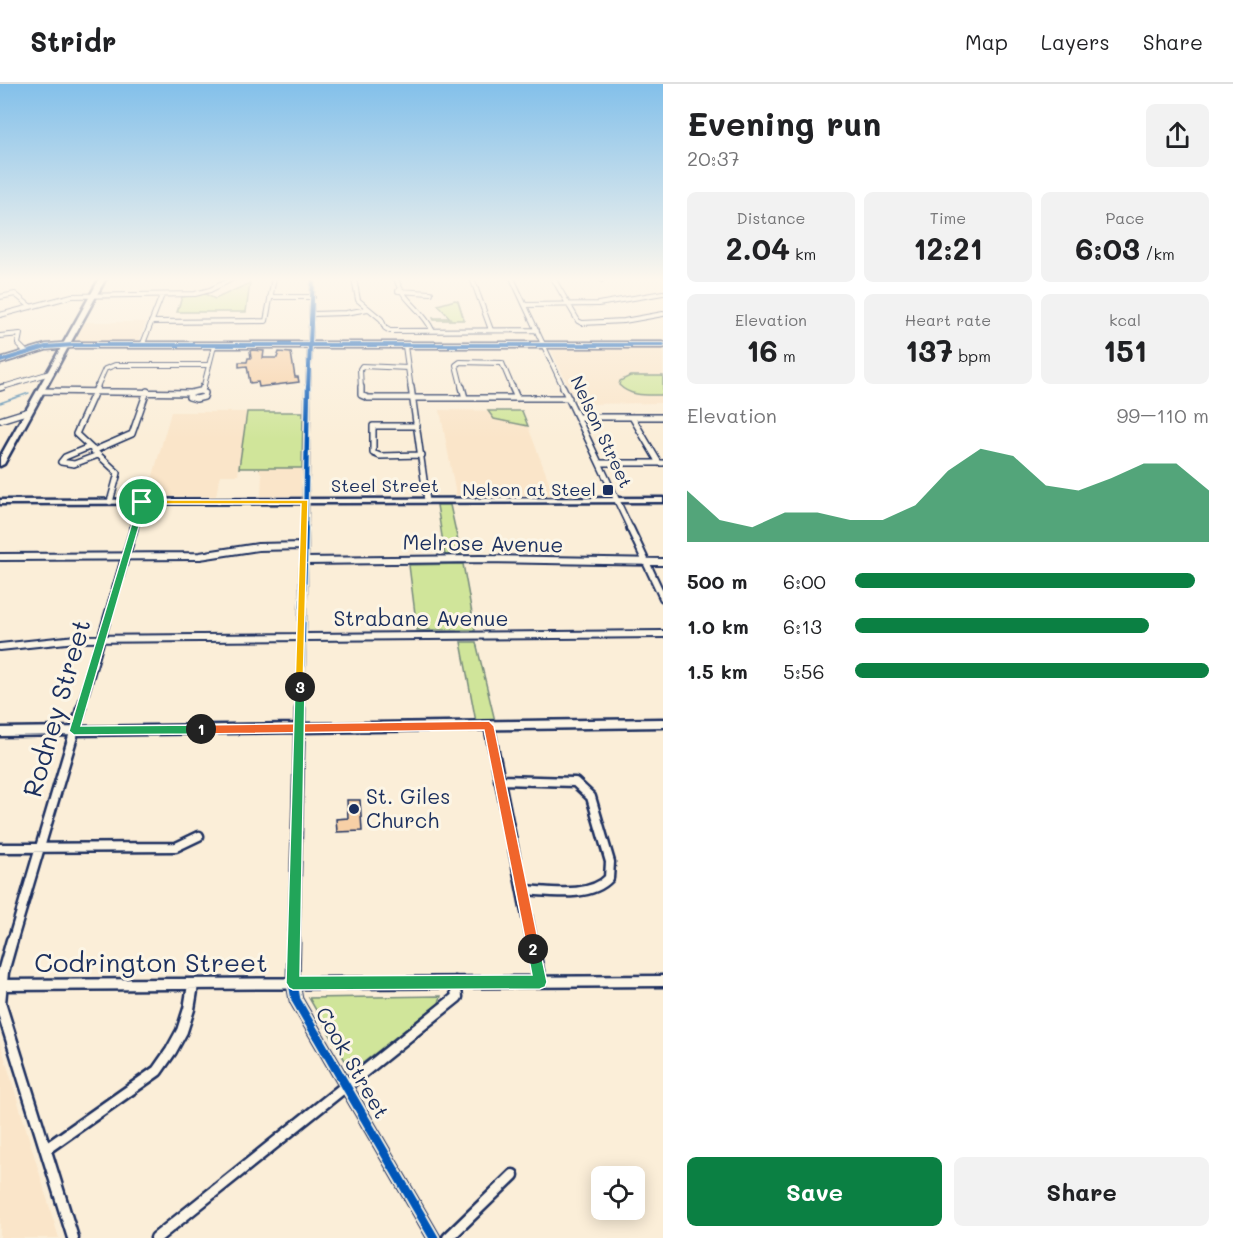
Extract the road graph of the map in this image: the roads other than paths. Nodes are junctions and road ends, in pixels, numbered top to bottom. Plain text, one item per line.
1 (73, 332) edge
2 (148, 332) edge
3 (311, 332) edge
4 (538, 332) edge
5 (0, 336) edge
6 (65, 345) junction
7 (405, 345) junction
8 (544, 345) junction
9 (663, 345) edge
10 (142, 346) junction
11 (214, 346) junction
12 (310, 346) junction
13 (27, 353) junction
14 (0, 361) edge
15 (209, 365) junction
16 (408, 368) junction
17 (50, 373) junction
18 (0, 388) edge
19 (40, 391) junction
20 (94, 391) junction
21 (147, 391) junction
22 (413, 398) junction
23 (465, 398) junction
24 (517, 398) junction
25 (569, 398) junction
26 (29, 411) junction
27 (578, 417) junction
28 (632, 417) junction
29 (663, 417) edge
30 (0, 420) edge
31 (417, 426) junction
32 (93, 451) junction
33 (422, 455) junction
34 (600, 463) junction
35 (661, 463) edge
36 (0, 464) edge
37 (663, 500) edge
38 (305, 501) junction
39 (427, 501) junction
40 (617, 501) junction
41 (0, 502) edge
42 (110, 502) junction
43 (142, 502) junction
44 (304, 546) junction
45 (126, 556) junction
46 (0, 557) edge
47 (303, 561) junction
48 (646, 562) junction
49 (663, 562) edge
50 (663, 598) edge
51 (663, 634) edge
52 (301, 636) junction
53 (102, 638) junction
54 (0, 647) edge
55 (663, 723) edge
56 (489, 726) junction
57 (299, 728) junction
58 (74, 731) junction
59 (0, 732) edge
60 (500, 780) junction
61 (199, 836) dead end
62 (40, 847) junction
63 (0, 848) edge
64 (522, 890) junction
65 (663, 981) edge
66 (455, 982) junction
67 (540, 982) junction
68 (293, 983) junction
69 (1, 985) edge
70 (193, 985) junction
71 (347, 1086) junction
72 (46, 1149) junction
73 (513, 1175) dead end
74 (73, 1238) edge
75 (156, 1238) edge
76 (434, 1238) edge
77 (448, 1238) edge

1 - 6 main road
2 - 10 street
3 - 12 street, Cook Street
4 - 8 street, Nelson Street
5 - 13 street
6 - 10 street
6 - 13 street
6 - 17 main road
7 - 8 street
7 - 12 street
7 - 16 street
8 - 9 street
8 - 25 street, Nelson Street
10 - 11 street
11 - 12 street
11 - 15 street
12 - 38 street, Cook Street
13 - 14 street
15 - 20 street
15 - 21 street
16 - 22 street
16 - 22 street
17 - 18 street
17 - 19 main road
19 - 20 street
19 - 26 main road
20 - 21 street
20 - 32 street
21 - 32 street
22 - 23 street
22 - 31 street
23 - 24 street
23 - 24 street
24 - 25 street
25 - 27 street, Nelson Street
26 - 30 street
26 - 36 main road
27 - 28 street
27 - 34 street, Nelson Street
28 - 29 street
28 - 35 street
31 - 33 street
31 - 33 street
32 - 32 street
32 - 42 street
33 - 39 street
34 - 35 street
34 - 40 street, Nelson Street
37 - 40 street, Steel Street
38 - 39 street, Steel Street
38 - 43 street, Steel Street
38 - 44 street, Cook Street
39 - 40 street, Steel Street
40 - 48 street, Nelson Street
41 - 42 street, Steel Street
42 - 43 street, Steel Street
43 - 45 street, Rodney Street
44 - 45 street
44 - 47 street, Cook Street
45 - 46 street
45 - 53 street, Rodney Street
47 - 48 street, Melrose Avenue
47 - 52 street, Cook Street
48 - 49 street, Melrose Avenue
48 - 50 street, Nelson Street
51 - 52 street, Strabane Avenue
52 - 53 street, Strabane Avenue
52 - 57 street, Cook Street
53 - 54 street, Strabane Avenue
53 - 58 street, Rodney Street
55 - 56 street
56 - 57 street
56 - 60 street
57 - 58 street
57 - 68 street, Cook Street
58 - 59 street
58 - 62 street, Rodney Street
60 - 64 street
60 - 64 street
61 - 62 street
62 - 63 street
62 - 69 street, Rodney Street
64 - 67 street
65 - 67 street, Codrington Street
66 - 67 street, Codrington Street
66 - 68 street, Codrington Street
66 - 71 street
68 - 70 street, Codrington Street
68 - 71 street, Cook Street
69 - 70 street, Codrington Street
69 - 72 street, Rodney Street
70 - 72 street
71 - 75 street
71 - 76 street, Cook Street
72 - 74 street, Rodney Street
73 - 77 street

